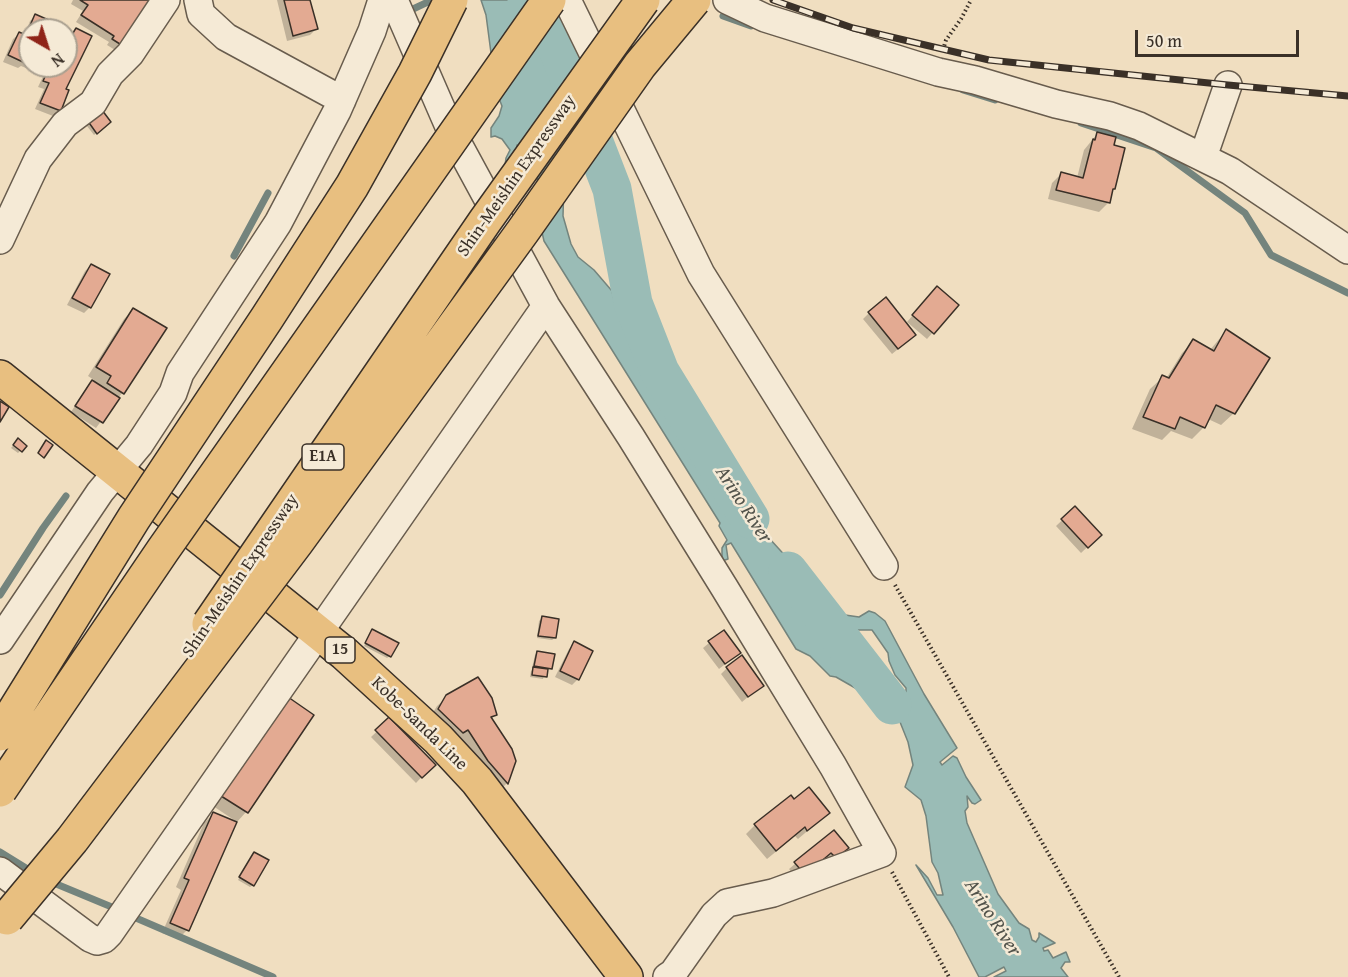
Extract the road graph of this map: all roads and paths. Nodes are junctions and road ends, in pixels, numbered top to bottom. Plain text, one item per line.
1 (165, 0) edge
2 (198, 0) edge
3 (382, 0) edge
4 (394, 0) edge
5 (430, 0) edge
6 (451, 0) edge
7 (549, 0) edge
8 (567, 0) edge
9 (643, 0) edge
10 (694, 0) edge
11 (727, 0) edge
12 (971, 0) edge
13 (938, 72) junction
14 (1228, 85) dead end
15 (342, 100) junction
16 (1203, 157) junction
17 (352, 186) junction
18 (0, 240) edge
19 (1348, 250) edge
20 (546, 306) junction
21 (0, 377) edge
22 (118, 472) junction
23 (884, 566) joint
24 (319, 633) junction
25 (0, 640) edge
26 (0, 734) edge
27 (0, 790) edge
28 (882, 853) junction
29 (0, 871) edge
30 (626, 977) edge
31 (667, 977) edge
32 (949, 977) edge
33 (1119, 977) edge

1 - 18 street
2 - 15 street
3 - 15 street
4 - 20 street
5 - 17 main road, bridge
6 - 17 main road, bridge
7 - 27 main road, bridge
8 - 23 street
9 - 10 main road, Shin-Meishin Expressway / E1A, bridge
11 - 13 street
12 - 13 path
13 - 16 street
14 - 16 street
15 - 22 street
16 - 19 street
17 - 26 main road, bridge
20 - 24 street
20 - 28 street
21 - 22 main road, Kobe-Sanda Line / 15
22 - 24 main road, Kobe-Sanda Line / 15
22 - 25 street
23 - 33 path
24 - 29 street
24 - 30 main road, Kobe-Sanda Line / 15
28 - 31 street
28 - 32 path

